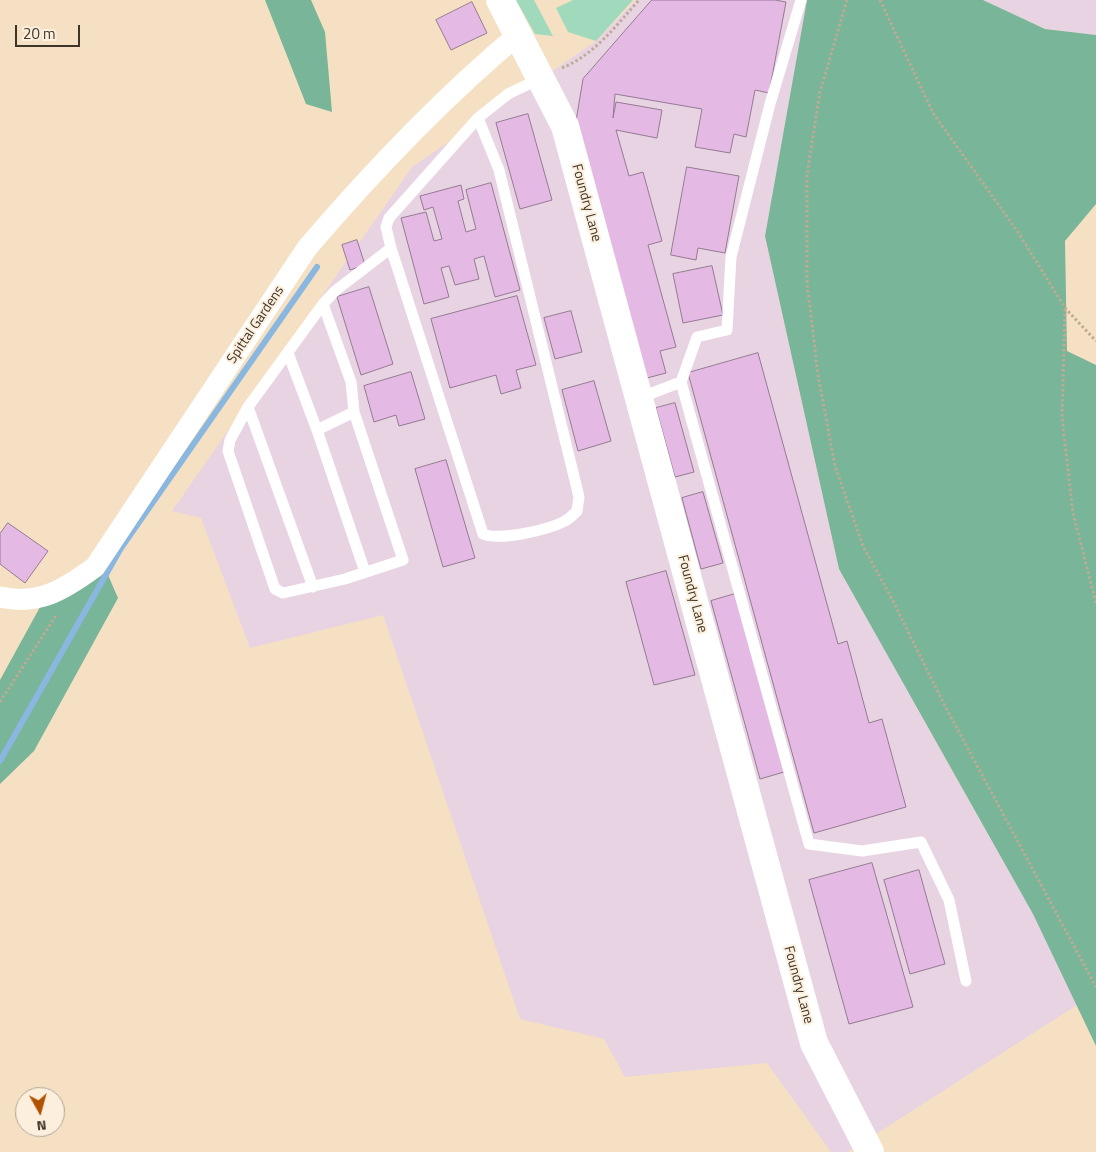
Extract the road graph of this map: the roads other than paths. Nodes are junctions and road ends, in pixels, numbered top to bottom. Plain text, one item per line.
1 (500, 0) edge
2 (801, 0) edge
3 (518, 34) junction
4 (542, 77) junction
5 (478, 118) junction
6 (391, 248) junction
7 (323, 304) junction
8 (288, 353) junction
9 (681, 382) junction
10 (639, 398) junction
11 (248, 407) junction
12 (354, 412) junction
13 (317, 430) junction
14 (365, 572) junction
15 (313, 586) junction
16 (0, 597) edge
17 (966, 981) dead end
18 (870, 1152) edge

1 - 3 street, Foundry Lane
2 - 9 lane
3 - 4 street, Foundry Lane
3 - 16 street, Spittal Gardens
4 - 5 lane
4 - 10 street, Foundry Lane
5 - 6 lane
5 - 6 lane
6 - 7 lane
7 - 8 lane
7 - 12 lane
8 - 11 lane
8 - 13 lane
9 - 10 lane
9 - 17 lane
10 - 18 street, Foundry Lane
11 - 15 lane
11 - 15 lane
12 - 13 lane
12 - 14 lane
13 - 14 lane
14 - 15 lane

